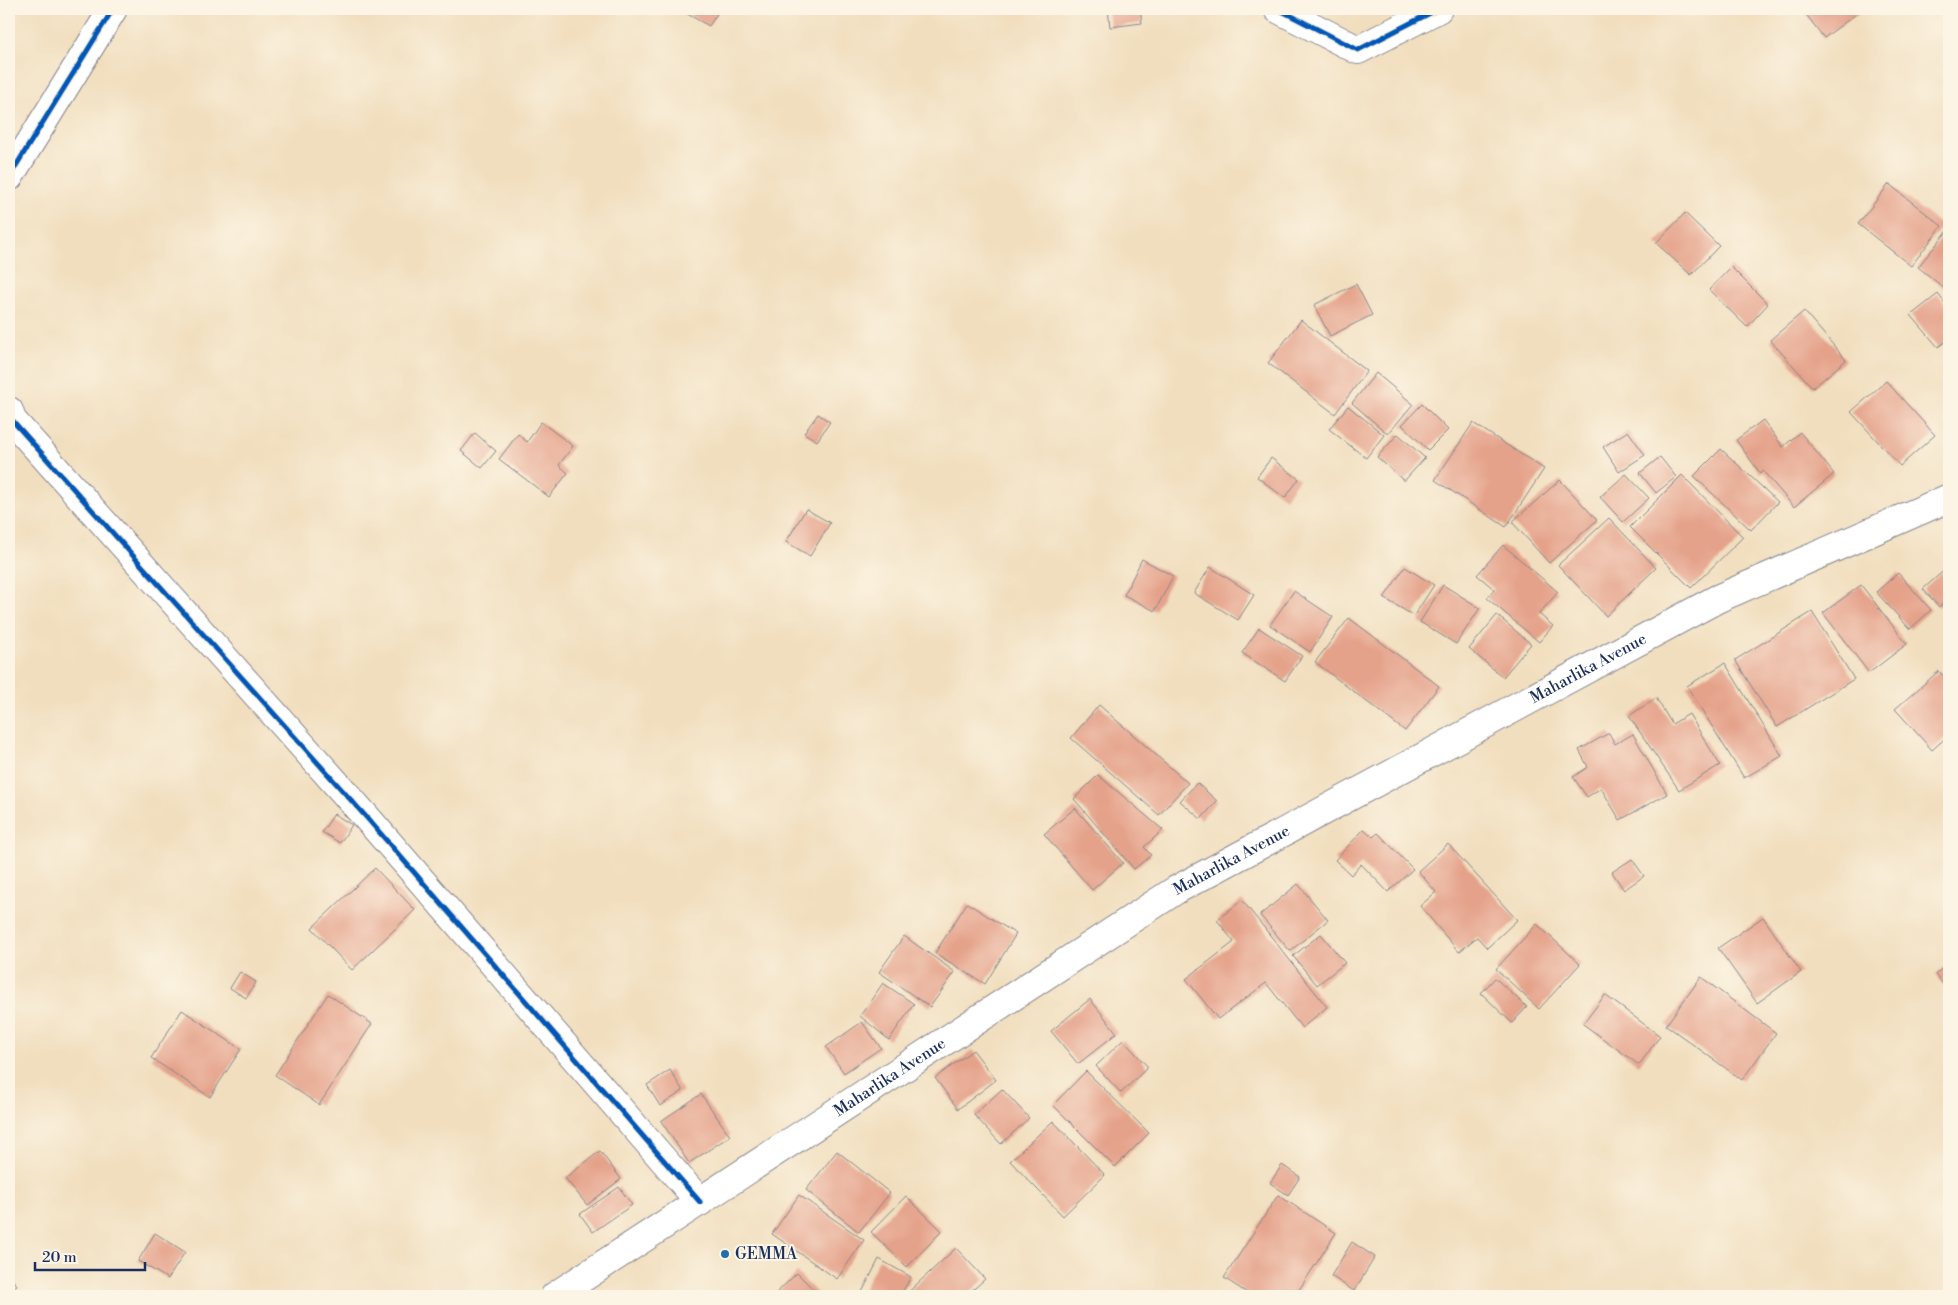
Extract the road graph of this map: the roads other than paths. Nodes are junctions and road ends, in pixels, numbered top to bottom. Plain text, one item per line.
1 (113, 9) edge
2 (1278, 9) edge
3 (1438, 9) edge
4 (9, 177) edge
5 (9, 412) edge
6 (1949, 498) edge
7 (700, 1202) junction
8 (554, 1296) edge

1 - 4 main road
2 - 3 main road
5 - 7 main road
6 - 7 main road, Maharlika Avenue
7 - 8 main road, Maharlika Avenue

